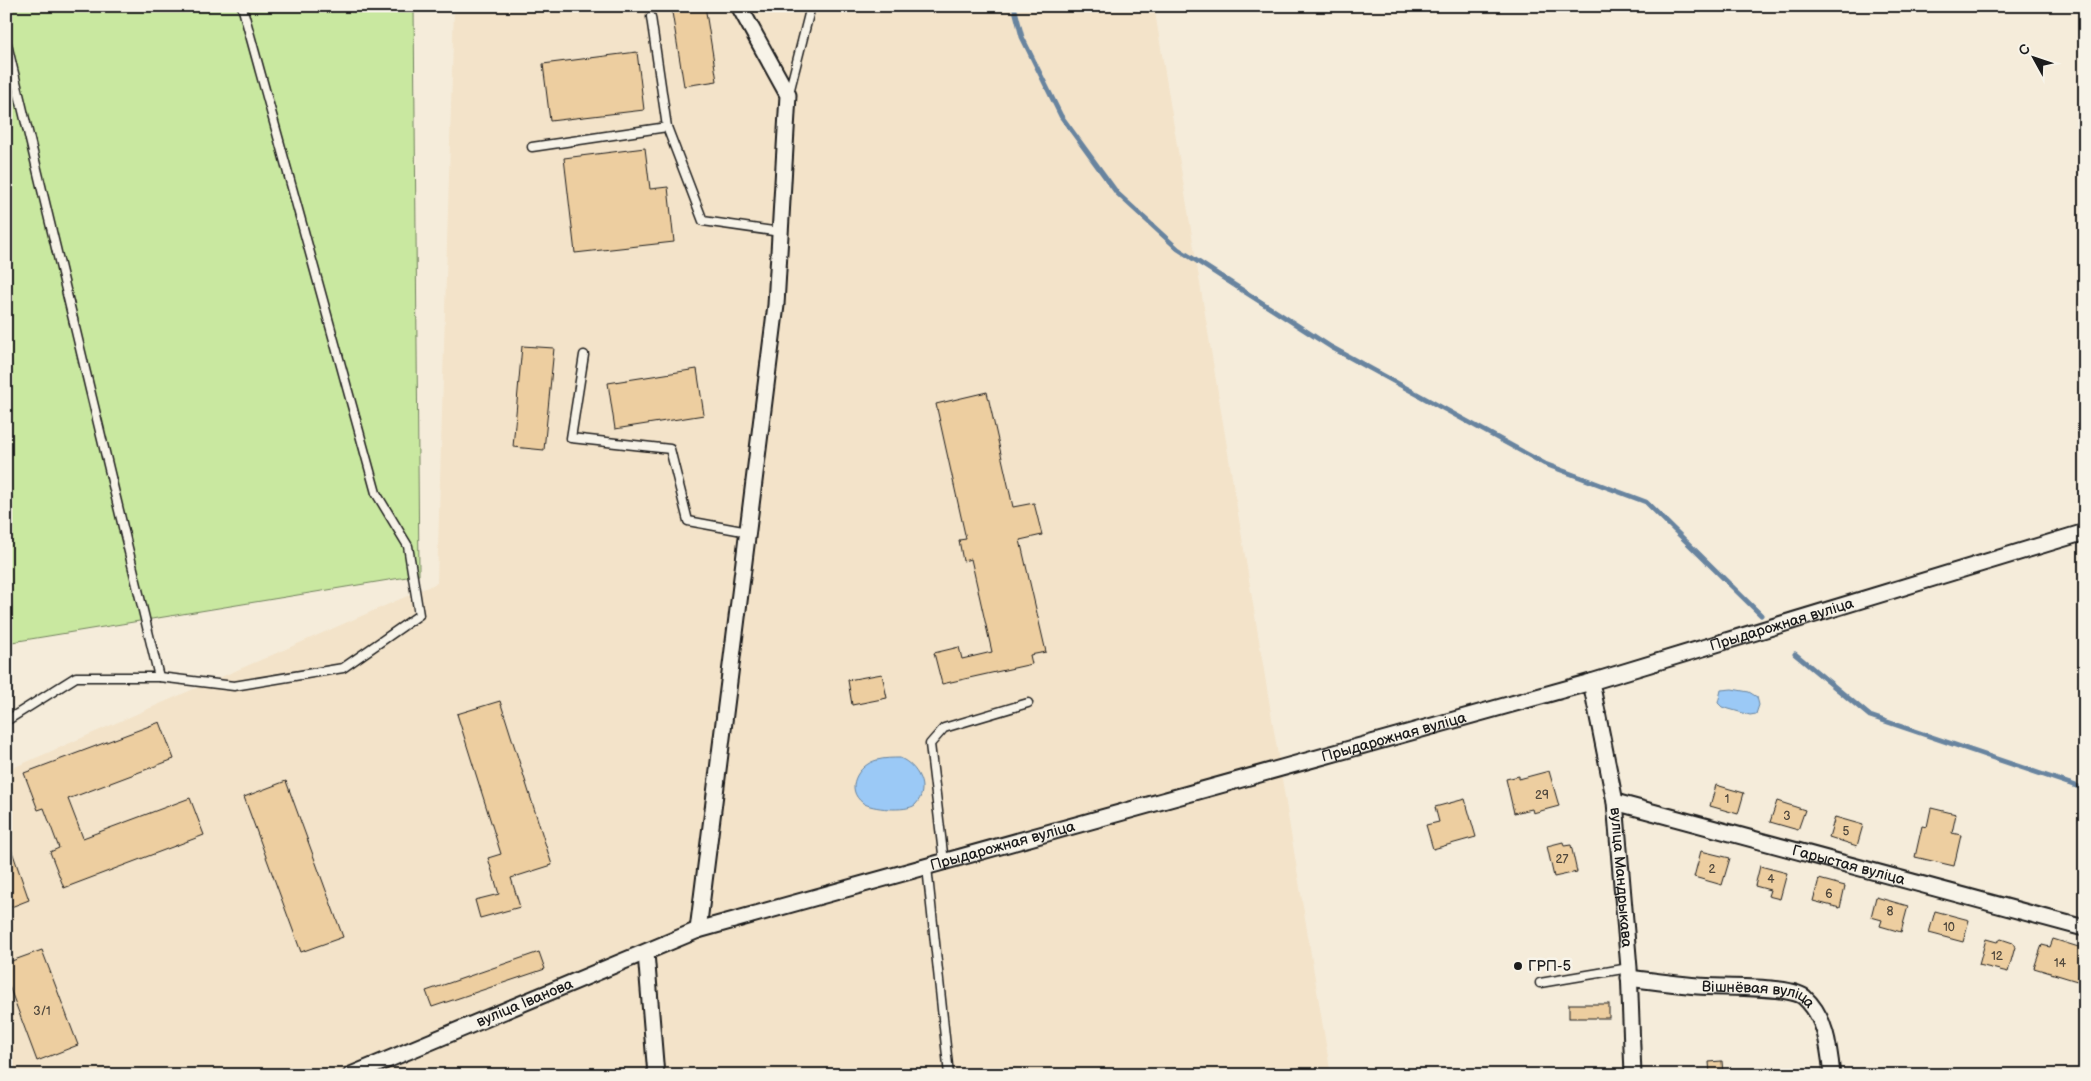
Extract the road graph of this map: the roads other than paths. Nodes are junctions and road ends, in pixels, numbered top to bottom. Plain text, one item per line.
1 (242, 6) edge
2 (740, 6) edge
3 (811, 6) edge
4 (652, 17) dead end
5 (6, 40) edge
6 (788, 95) junction
7 (667, 127) junction
8 (532, 147) dead end
9 (780, 232) junction
10 (584, 355) dead end
11 (748, 532) junction
12 (2085, 532) edge
13 (159, 677) junction
14 (1591, 682) junction
15 (1028, 703) dead end
16 (6, 721) edge
17 (1615, 802) junction
18 (944, 862) junction
19 (927, 867) junction
20 (2084, 928) edge
21 (698, 930) junction
22 (646, 953) junction
23 (1629, 973) junction
24 (1540, 983) dead end
25 (351, 1075) edge
26 (656, 1075) edge
27 (949, 1075) edge
28 (1633, 1075) edge
29 (1832, 1075) edge

1 - 13 lane
2 - 6 street
3 - 6 lane
4 - 7 lane
5 - 13 lane
6 - 9 street
7 - 8 lane
7 - 9 lane
9 - 11 street
10 - 11 lane
11 - 21 street
12 - 14 street, Прыдарожная вуліца
13 - 16 lane
14 - 17 street, вуліца Мандрыкава
14 - 18 street, Прыдарожная вуліца
15 - 18 lane
17 - 20 street, Гарыстая вуліца
17 - 23 street, вуліца Мандрыкава
18 - 19 street, Прыдарожная вуліца
19 - 21 street, Прыдарожная вуліца
19 - 27 lane
21 - 22 street, вуліца Іванова
22 - 25 street, вуліца Іванова
22 - 26 street
23 - 24 lane
23 - 28 street, вуліца Мандрыкава
23 - 29 street, Вішнёвая вуліца

